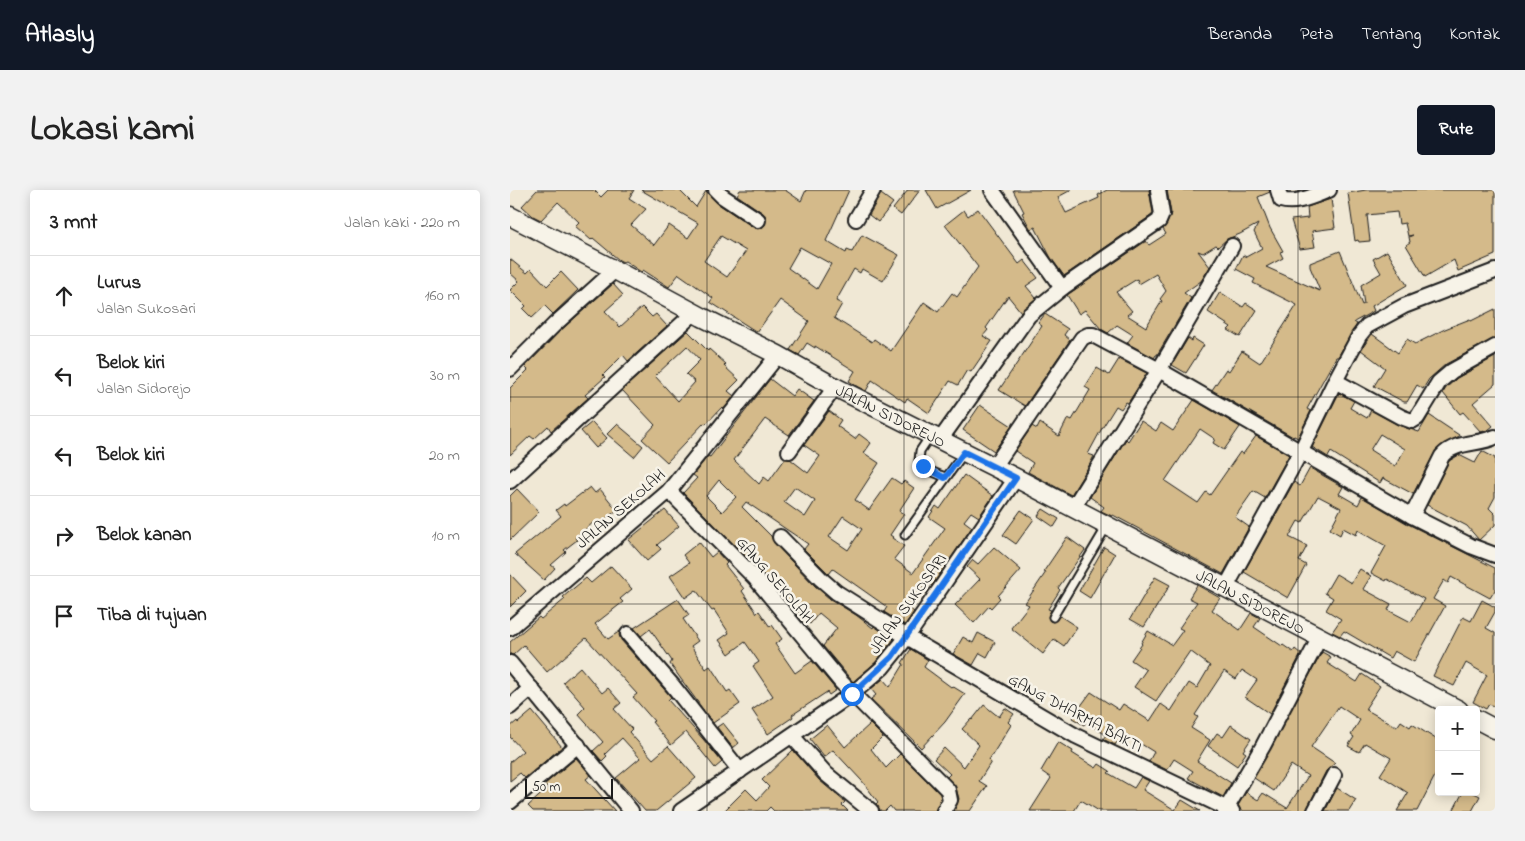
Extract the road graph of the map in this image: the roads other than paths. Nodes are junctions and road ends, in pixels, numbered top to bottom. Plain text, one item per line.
1 (716, 190) edge
2 (873, 190) edge
3 (992, 190) edge
4 (1158, 190) edge
5 (1278, 190) edge
6 (1329, 190) edge
7 (510, 216) edge
8 (758, 220) dead end
9 (856, 220) dead end
10 (1232, 246) dead end
11 (615, 270) junction
12 (1495, 271) edge
13 (1062, 288) junction
14 (694, 313) junction
15 (1495, 347) edge
16 (778, 355) junction
17 (510, 369) edge
18 (1159, 370) junction
19 (1334, 381) junction
20 (835, 388) junction
21 (1495, 437) edge
22 (935, 438) junction
23 (789, 451) dead end
24 (1301, 451) junction
25 (964, 452) junction
26 (994, 467) junction
27 (945, 478) junction
28 (1016, 478) junction
29 (510, 480) edge
30 (670, 491) junction
31 (1073, 508) junction
32 (1412, 516) junction
33 (1107, 526) junction
34 (906, 535) dead end
35 (780, 537) dead end
36 (1495, 555) edge
37 (1226, 587) junction
38 (1053, 617) dead end
39 (510, 628) edge
40 (628, 634) dead end
41 (906, 637) junction
42 (1320, 637) junction
43 (510, 663) edge
44 (532, 688) junction
45 (852, 694) junction
46 (1451, 706) edge
47 (510, 707) edge
48 (1480, 721) edge
49 (1495, 729) edge
50 (792, 736) junction
51 (578, 745) junction
52 (740, 771) junction
53 (1334, 775) dead end
54 (510, 802) edge
55 (861, 808) edge
56 (1228, 810) edge
57 (631, 811) edge
58 (681, 811) edge
59 (944, 811) edge
60 (1315, 811) edge

1 - 8 street
2 - 9 street
3 - 13 street
4 - 13 street
5 - 6 street
7 - 11 street, JALAN SIDOREJO
10 - 18 street
11 - 14 street, JALAN SIDOREJO
11 - 17 street
12 - 19 street
13 - 22 street
14 - 16 street, JALAN SIDOREJO
14 - 29 street
15 - 19 street
16 - 20 street, JALAN SIDOREJO
16 - 30 street, JALAN SEKOLAH
18 - 24 street
18 - 26 street
18 - 31 street
19 - 24 street
20 - 22 street, JALAN SIDOREJO
20 - 23 street
21 - 32 street
22 - 25 street, JALAN SIDOREJO
22 - 27 lane
24 - 32 street
24 - 37 street
25 - 26 street, JALAN SIDOREJO
25 - 27 lane
26 - 28 street, JALAN SIDOREJO
27 - 34 lane
28 - 31 street, JALAN SIDOREJO
28 - 41 street, JALAN SUKOSARI
30 - 39 street, JALAN SEKOLAH
30 - 45 street, GANG SEKOLAH
31 - 33 street, JALAN SIDOREJO
32 - 36 street
33 - 37 street, JALAN SIDOREJO
33 - 38 lane
35 - 41 street, GANG DHARMA BAKTI
37 - 42 street, JALAN SIDOREJO
40 - 52 street
41 - 45 street, JALAN SUKOSARI
41 - 56 street, GANG DHARMA BAKTI
42 - 46 street, JALAN SIDOREJO
42 - 56 street
43 - 44 street
44 - 47 street
44 - 51 street
45 - 50 street, JALAN SUKOSARI
45 - 59 street, GANG SEKOLAH
48 - 49 street
50 - 52 street, JALAN SUKOSARI
50 - 55 street
51 - 54 street
51 - 57 street
52 - 58 street, JALAN SUKOSARI
53 - 60 street

